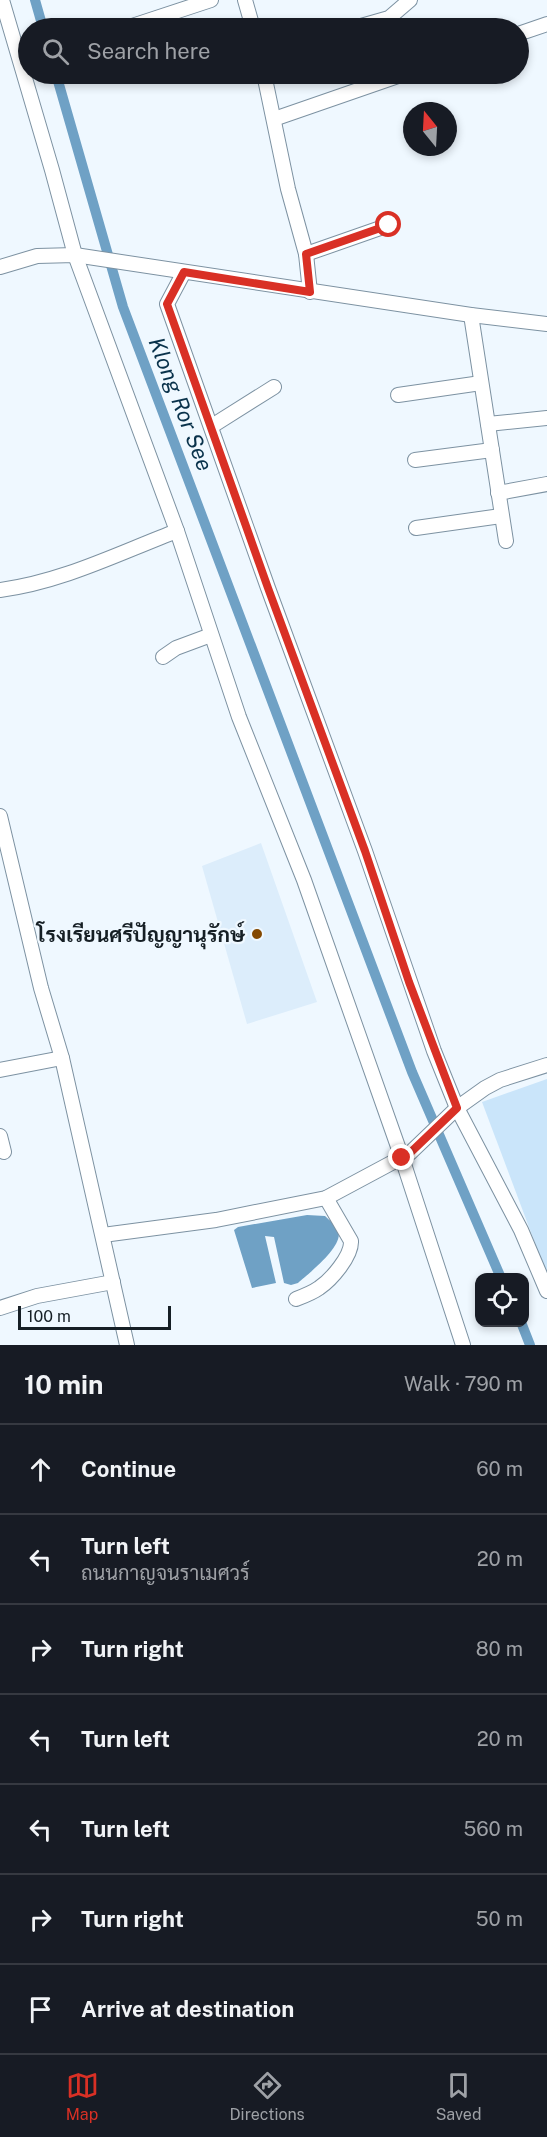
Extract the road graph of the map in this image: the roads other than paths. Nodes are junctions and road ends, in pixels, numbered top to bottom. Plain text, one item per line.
1 (2, 0) edge
2 (211, 0) edge
3 (245, 0) edge
4 (410, 0) edge
5 (156, 18) edge
6 (250, 18) edge
7 (389, 18) edge
8 (547, 24) edge
9 (529, 30) edge
10 (18, 54) edge
11 (27, 84) edge
12 (266, 84) edge
13 (376, 84) edge
14 (274, 119) junction
15 (389, 225) dead end
16 (306, 254) junction
17 (81, 256) junction
18 (0, 267) edge
19 (184, 272) junction
20 (310, 292) junction
21 (471, 315) junction
22 (547, 324) edge
23 (481, 383) junction
24 (274, 387) dead end
25 (398, 395) dead end
26 (547, 418) edge
27 (488, 423) junction
28 (212, 426) junction
29 (492, 450) junction
30 (416, 460) dead end
31 (547, 484) edge
32 (498, 493) junction
33 (501, 516) junction
34 (416, 528) dead end
35 (177, 531) junction
36 (506, 541) dead end
37 (0, 590) edge
38 (211, 634) junction
39 (163, 657) dead end
40 (0, 816) edge
41 (62, 1059) junction
42 (547, 1065) edge
43 (0, 1070) edge
44 (455, 1110) junction
45 (0, 1136) edge
46 (4, 1152) dead end
47 (406, 1155) junction
48 (326, 1198) junction
49 (103, 1235) junction
50 (113, 1282) junction
51 (547, 1291) edge
52 (296, 1299) dead end
53 (0, 1308) edge
54 (127, 1345) edge
55 (463, 1345) edge

1 - 10 street
2 - 5 street
3 - 6 street
4 - 7 street
8 - 9 street
11 - 17 street
12 - 14 street
13 - 14 street
14 - 16 street
15 - 16 street
16 - 20 street
17 - 18 street
17 - 19 street
17 - 35 street
19 - 20 street
19 - 28 street
20 - 21 street
21 - 22 street
21 - 23 street
23 - 25 street
23 - 27 street
24 - 28 street
26 - 27 street
27 - 29 street
28 - 44 street
29 - 30 street
29 - 32 street
31 - 32 street
32 - 33 street
33 - 34 street
33 - 36 street
35 - 37 street
35 - 38 street
38 - 39 street
38 - 47 street
40 - 41 street
41 - 43 street
41 - 49 street
42 - 44 street
44 - 47 street
44 - 51 street
45 - 46 street
47 - 48 street
47 - 55 street
48 - 49 street
48 - 52 street
49 - 50 street
50 - 53 street
50 - 54 street

